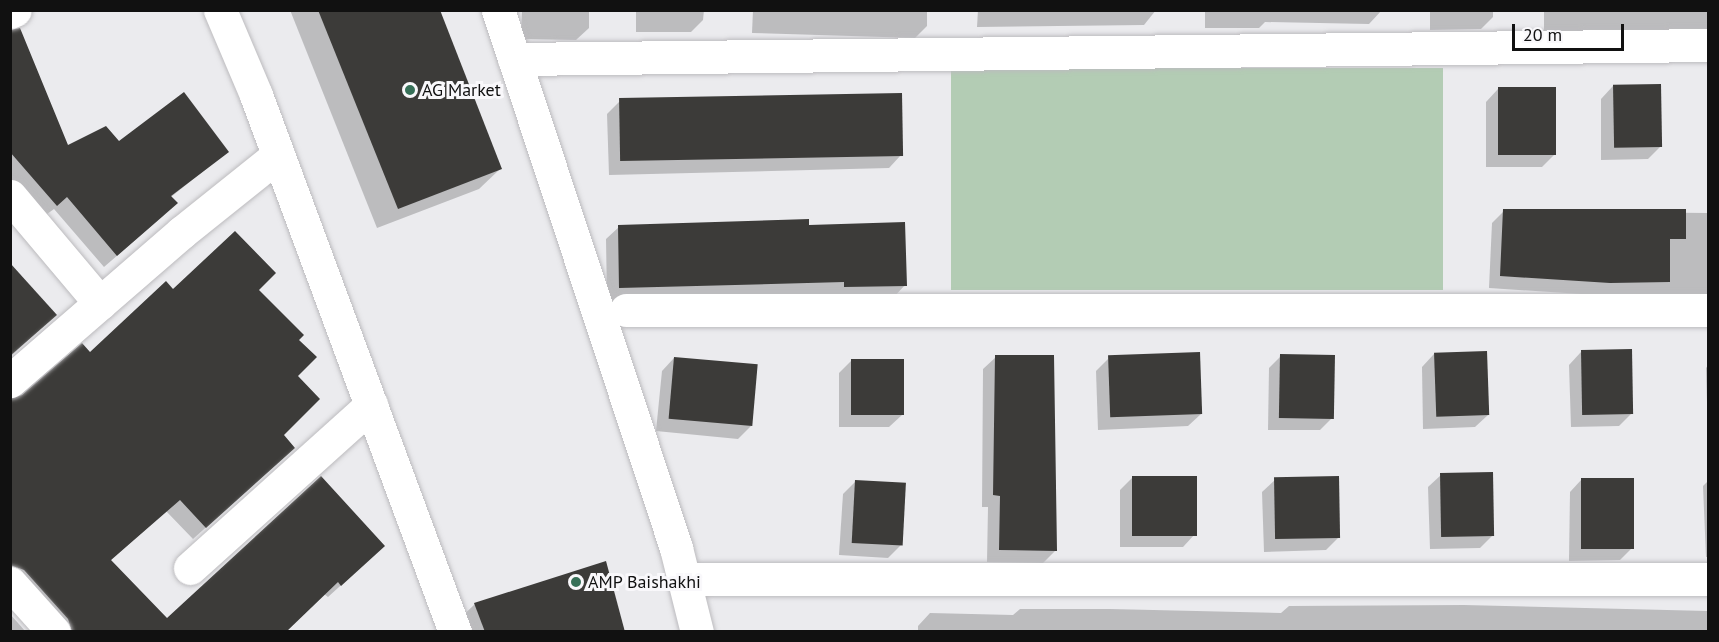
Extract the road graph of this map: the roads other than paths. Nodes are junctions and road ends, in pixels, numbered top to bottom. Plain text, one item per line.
1 (15, 10) edge
2 (220, 10) edge
3 (498, 10) edge
4 (10, 12) edge
5 (1708, 45) edge
6 (514, 59) junction
7 (278, 155) junction
8 (10, 196) edge
9 (100, 303) junction
10 (626, 310) dead end
11 (1708, 310) edge
12 (10, 381) edge
13 (371, 405) junction
14 (190, 568) dead end
15 (685, 579) junction
16 (1708, 579) edge
17 (10, 583) edge
18 (54, 632) edge
19 (455, 632) edge
20 (697, 632) edge

1 - 4 street
2 - 7 street
3 - 6 street
5 - 6 street
6 - 15 street
7 - 9 street
7 - 13 street
8 - 9 street
9 - 12 street
10 - 11 street
13 - 14 street
13 - 19 street
15 - 16 street
15 - 20 street
17 - 18 street

